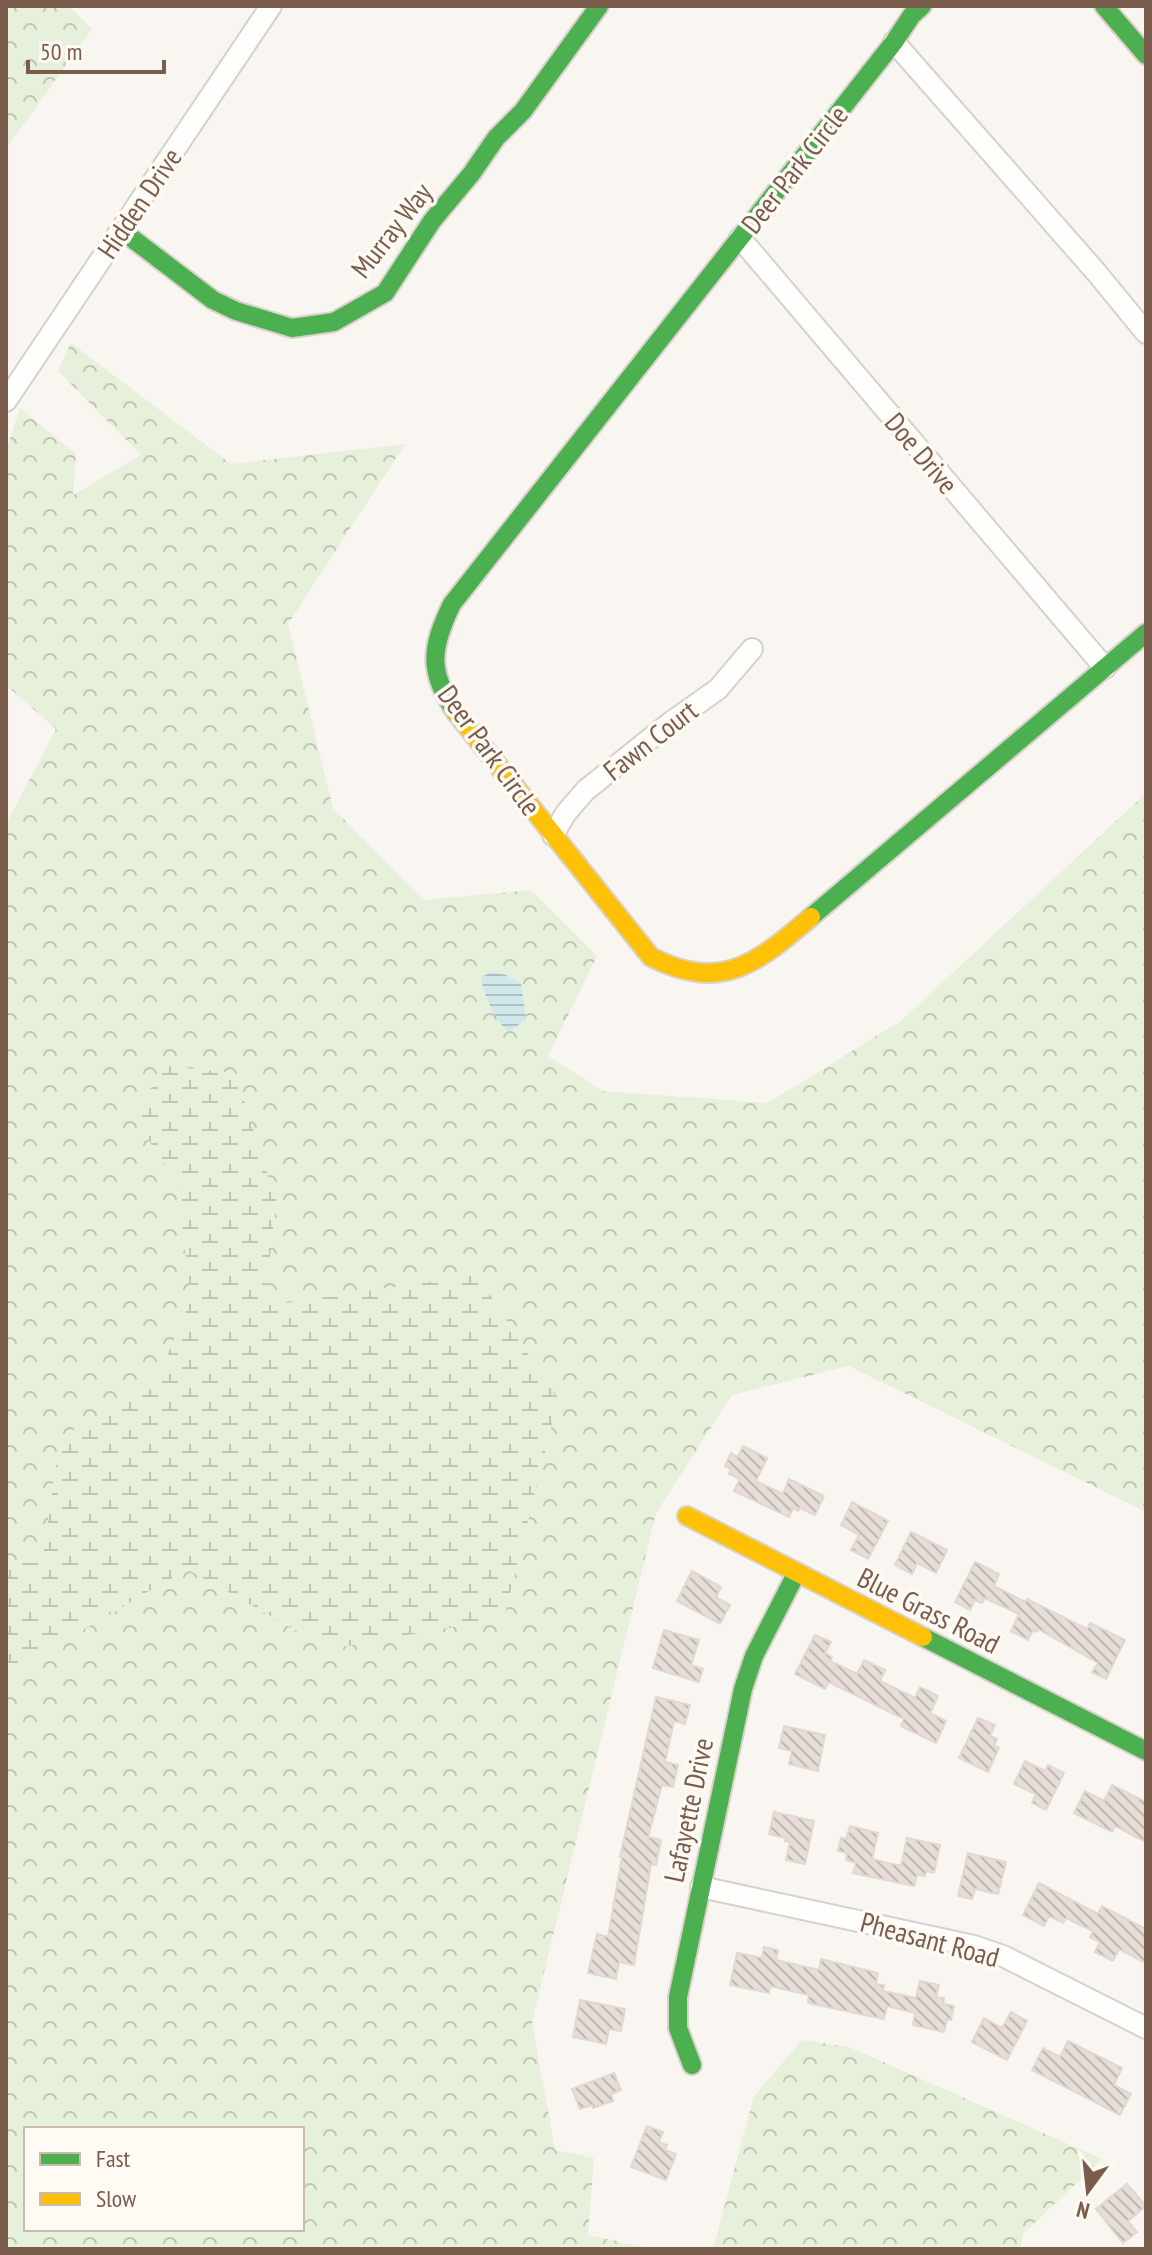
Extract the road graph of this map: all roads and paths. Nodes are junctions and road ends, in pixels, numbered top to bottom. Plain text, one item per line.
1 (271, 6) edge
2 (599, 6) edge
3 (922, 6) edge
4 (1104, 6) edge
5 (894, 42) junction
6 (1146, 55) edge
7 (121, 230) junction
8 (740, 238) junction
9 (1146, 333) edge
10 (6, 401) edge
11 (1146, 633) edge
12 (752, 649) dead end
13 (1105, 668) junction
14 (553, 835) junction
15 (687, 1516) dead end
16 (796, 1574) junction
17 (1146, 1751) edge
18 (701, 1887) junction
19 (1146, 2028) edge
20 (692, 2065) dead end

1 - 7 street, Hidden Drive
2 - 7 street, Murray Way
3 - 5 street, Deer Park Circle
4 - 6 street
5 - 8 street, Deer Park Circle
5 - 9 street
7 - 10 street, Hidden Drive
8 - 13 street, Doe Drive
8 - 14 street, Deer Park Circle
11 - 13 street, Deer Park Circle
12 - 14 street, Fawn Court
13 - 14 street, Deer Park Circle
15 - 16 street, Blue Grass Road
16 - 17 street, Blue Grass Road
16 - 18 street, Lafayette Drive
18 - 19 street, Pheasant Road
18 - 20 street, Lafayette Drive

